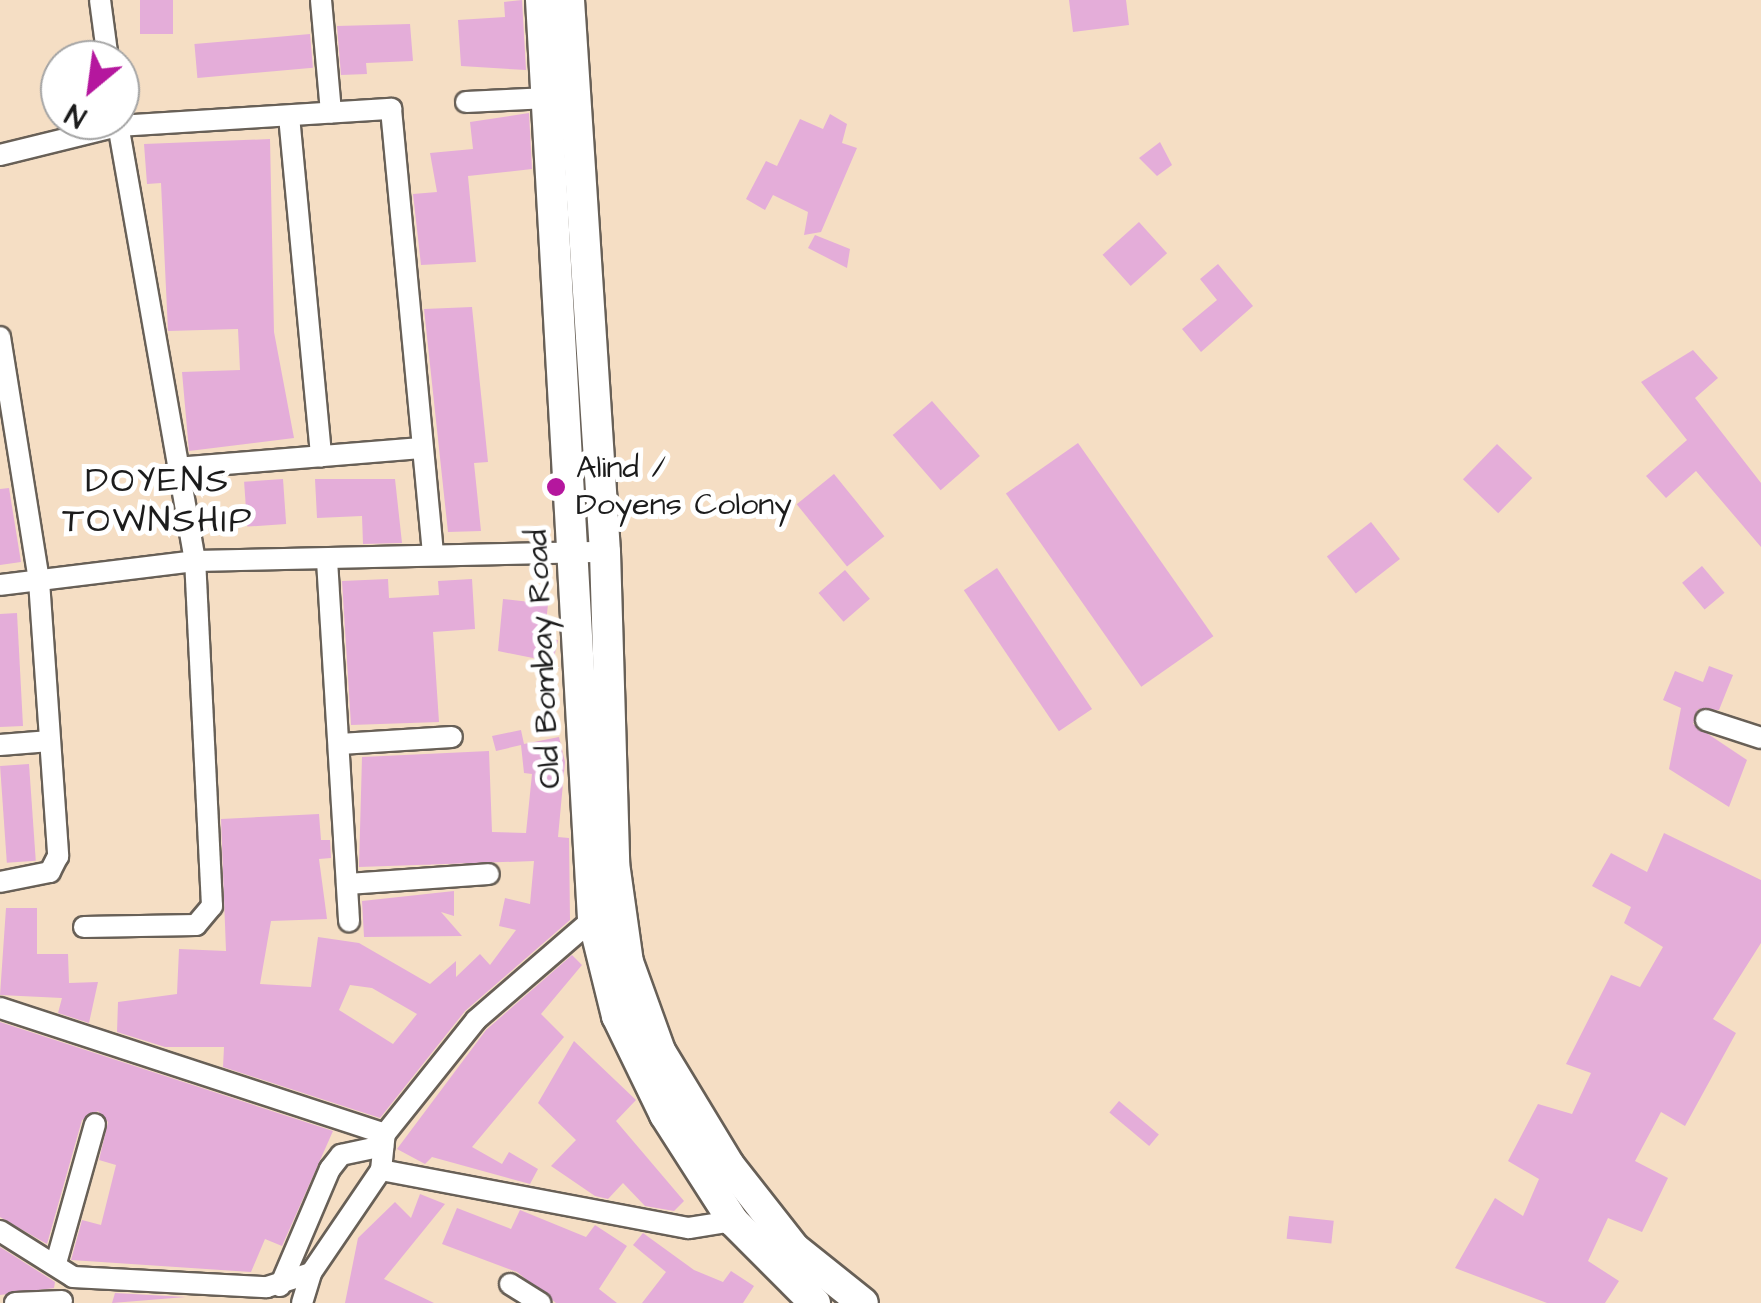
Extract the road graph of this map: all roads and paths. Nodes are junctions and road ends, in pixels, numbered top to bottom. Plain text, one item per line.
1 (100, 0) edge
2 (321, 0) edge
3 (542, 0) edge
4 (570, 0) edge
5 (105, 40) edge
6 (548, 98) junction
7 (466, 102) dead end
8 (331, 113) junction
9 (289, 116) junction
10 (140, 122) edge
11 (55, 140) edge
12 (121, 140) edge
13 (0, 155) edge
14 (0, 337) edge
15 (420, 448) junction
16 (321, 457) junction
17 (177, 468) junction
18 (605, 552) junction
19 (434, 553) junction
20 (574, 553) junction
21 (327, 560) junction
22 (195, 561) junction
23 (39, 580) junction
24 (0, 585) edge
25 (1706, 720) dead end
26 (452, 737) dead end
27 (1761, 738) edge
28 (50, 740) junction
29 (340, 744) junction
30 (0, 745) edge
31 (489, 874) dead end
32 (0, 882) edge
33 (347, 884) junction
34 (592, 918) junction
35 (349, 921) dead end
36 (84, 927) dead end
37 (0, 1008) edge
38 (94, 1124) dead end
39 (384, 1140) junction
40 (381, 1170) junction
41 (744, 1212) junction
42 (0, 1231) edge
43 (56, 1263) junction
44 (312, 1274) junction
45 (73, 1277) junction
46 (510, 1284) dead end
47 (280, 1286) junction
48 (62, 1302) edge
49 (15, 1303) edge
50 (302, 1303) edge
51 (540, 1303) edge
52 (815, 1303) edge
53 (862, 1303) edge

1 - 5 street
2 - 8 street
3 - 6 main road, Old Bombay Road
4 - 18 main road, Old Bombay Road
6 - 7 street
6 - 20 main road, Old Bombay Road
8 - 9 street
8 - 15 street
9 - 10 street
9 - 16 street
11 - 13 street
12 - 17 street
14 - 23 street
15 - 16 street
15 - 19 street
16 - 17 street
17 - 22 street
18 - 20 street
18 - 41 main road, Old Bombay Road
19 - 20 street
19 - 21 street
20 - 34 main road, Old Bombay Road
21 - 22 street
21 - 29 street
22 - 23 street
22 - 36 street
23 - 24 street
23 - 28 street
25 - 27 street
26 - 29 street
28 - 30 street
28 - 32 street
29 - 33 street
31 - 33 street
33 - 35 street
34 - 39 street
34 - 41 main road, Old Bombay Road
37 - 39 street
38 - 43 street
39 - 40 street
39 - 47 street
40 - 41 street
40 - 44 street
41 - 52 main road
41 - 53 main road
42 - 43 street
43 - 45 street
44 - 47 street
44 - 50 street
45 - 47 street
45 - 48 street
46 - 51 street
48 - 49 street

